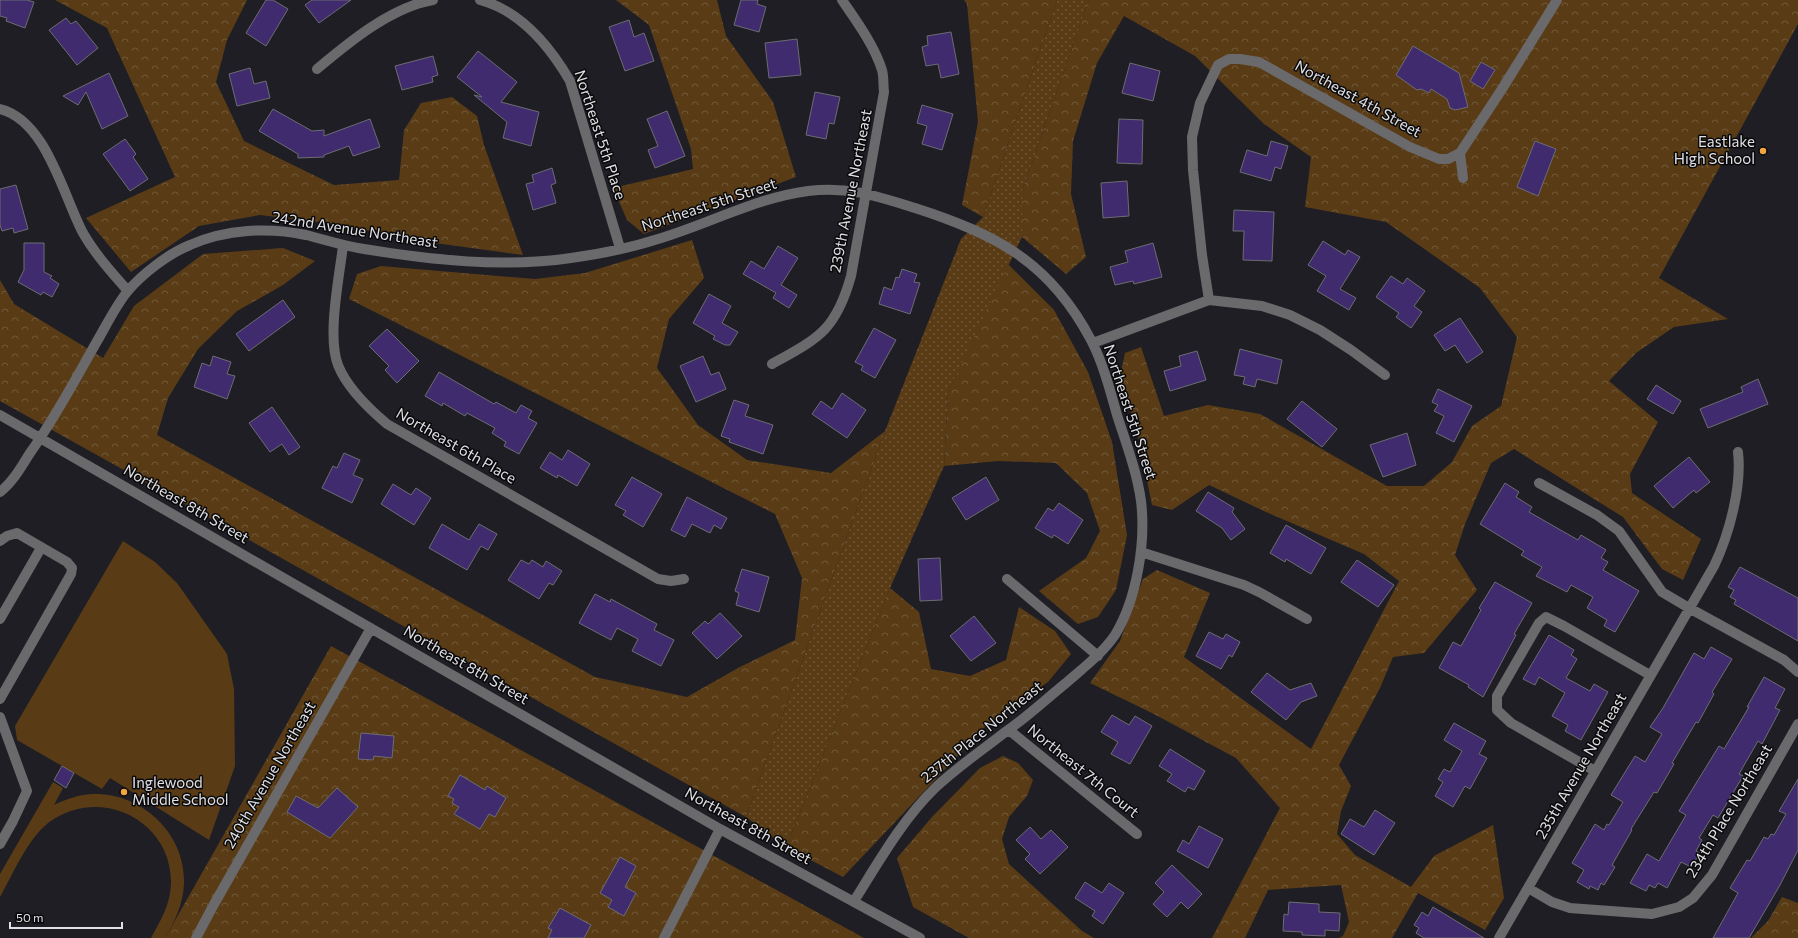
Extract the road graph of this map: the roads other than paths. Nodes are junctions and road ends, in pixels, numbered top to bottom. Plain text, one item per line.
1 (432, 0) edge
2 (481, 0) edge
3 (842, 0) edge
4 (1557, 0) edge
5 (317, 69) dead end
6 (0, 108) edge
7 (1460, 153) junction
8 (1463, 178) dead end
9 (865, 192) junction
10 (343, 246) junction
11 (620, 248) junction
12 (128, 291) junction
13 (1209, 300) junction
14 (1093, 343) junction
15 (772, 364) dead end
16 (1385, 375) dead end
17 (0, 415) edge
18 (41, 438) junction
19 (1738, 452) dead end
20 (1540, 483) dead end
21 (0, 492) edge
22 (0, 541) edge
23 (41, 548) junction
24 (1141, 552) junction
25 (684, 579) dead end
26 (1007, 579) dead end
27 (1689, 608) junction
28 (0, 619) edge
29 (1307, 619) dead end
30 (371, 628) junction
31 (1098, 656) junction
32 (1798, 672) edge
33 (1650, 675) junction
34 (0, 698) edge
35 (0, 717) edge
36 (1798, 724) edge
37 (1009, 730) junction
38 (1595, 771) junction
39 (720, 829) junction
40 (1137, 834) dead end
41 (0, 844) edge
42 (1528, 888) junction
43 (854, 901) junction
44 (196, 938) edge
45 (664, 938) edge
46 (920, 938) edge
47 (1499, 938) edge

1 - 5 street
2 - 11 street, Northeast 5th Place
3 - 9 street, 239th Avenue Northeast
4 - 7 street
6 - 12 street
7 - 8 street
7 - 13 street, Northeast 4th Street
9 - 11 street, Northeast 5th Street
9 - 14 street, Northeast 5th Street
9 - 15 street, 239th Avenue Northeast
10 - 11 street, 242nd Avenue Northeast
10 - 12 street, 242nd Avenue Northeast
10 - 25 street, Northeast 6th Place
12 - 18 street, 242nd Avenue Northeast
13 - 14 street
13 - 16 street
14 - 24 street, Northeast 5th Street
17 - 18 street, Northeast 8th Street
18 - 21 street, 242nd Avenue Northeast
18 - 30 street, Northeast 8th Street
19 - 27 street, 235th Avenue Northeast
20 - 27 street
22 - 23 street
23 - 28 street
23 - 34 street
24 - 29 street
24 - 31 street, Northeast 5th Street
26 - 31 street
27 - 32 street
27 - 33 street, 235th Avenue Northeast
30 - 39 street, Northeast 8th Street
30 - 44 street, 240th Avenue Northeast
31 - 37 street, 237th Place Northeast
33 - 38 street, 235th Avenue Northeast
33 - 38 street
35 - 41 street
36 - 42 street, 234th Place Northeast
37 - 40 street, Northeast 7th Court
37 - 43 street, 237th Place Northeast
38 - 42 street, 235th Avenue Northeast
39 - 43 street, Northeast 8th Street
39 - 45 street
42 - 47 street, 235th Avenue Northeast
43 - 46 street, Northeast 8th Street

